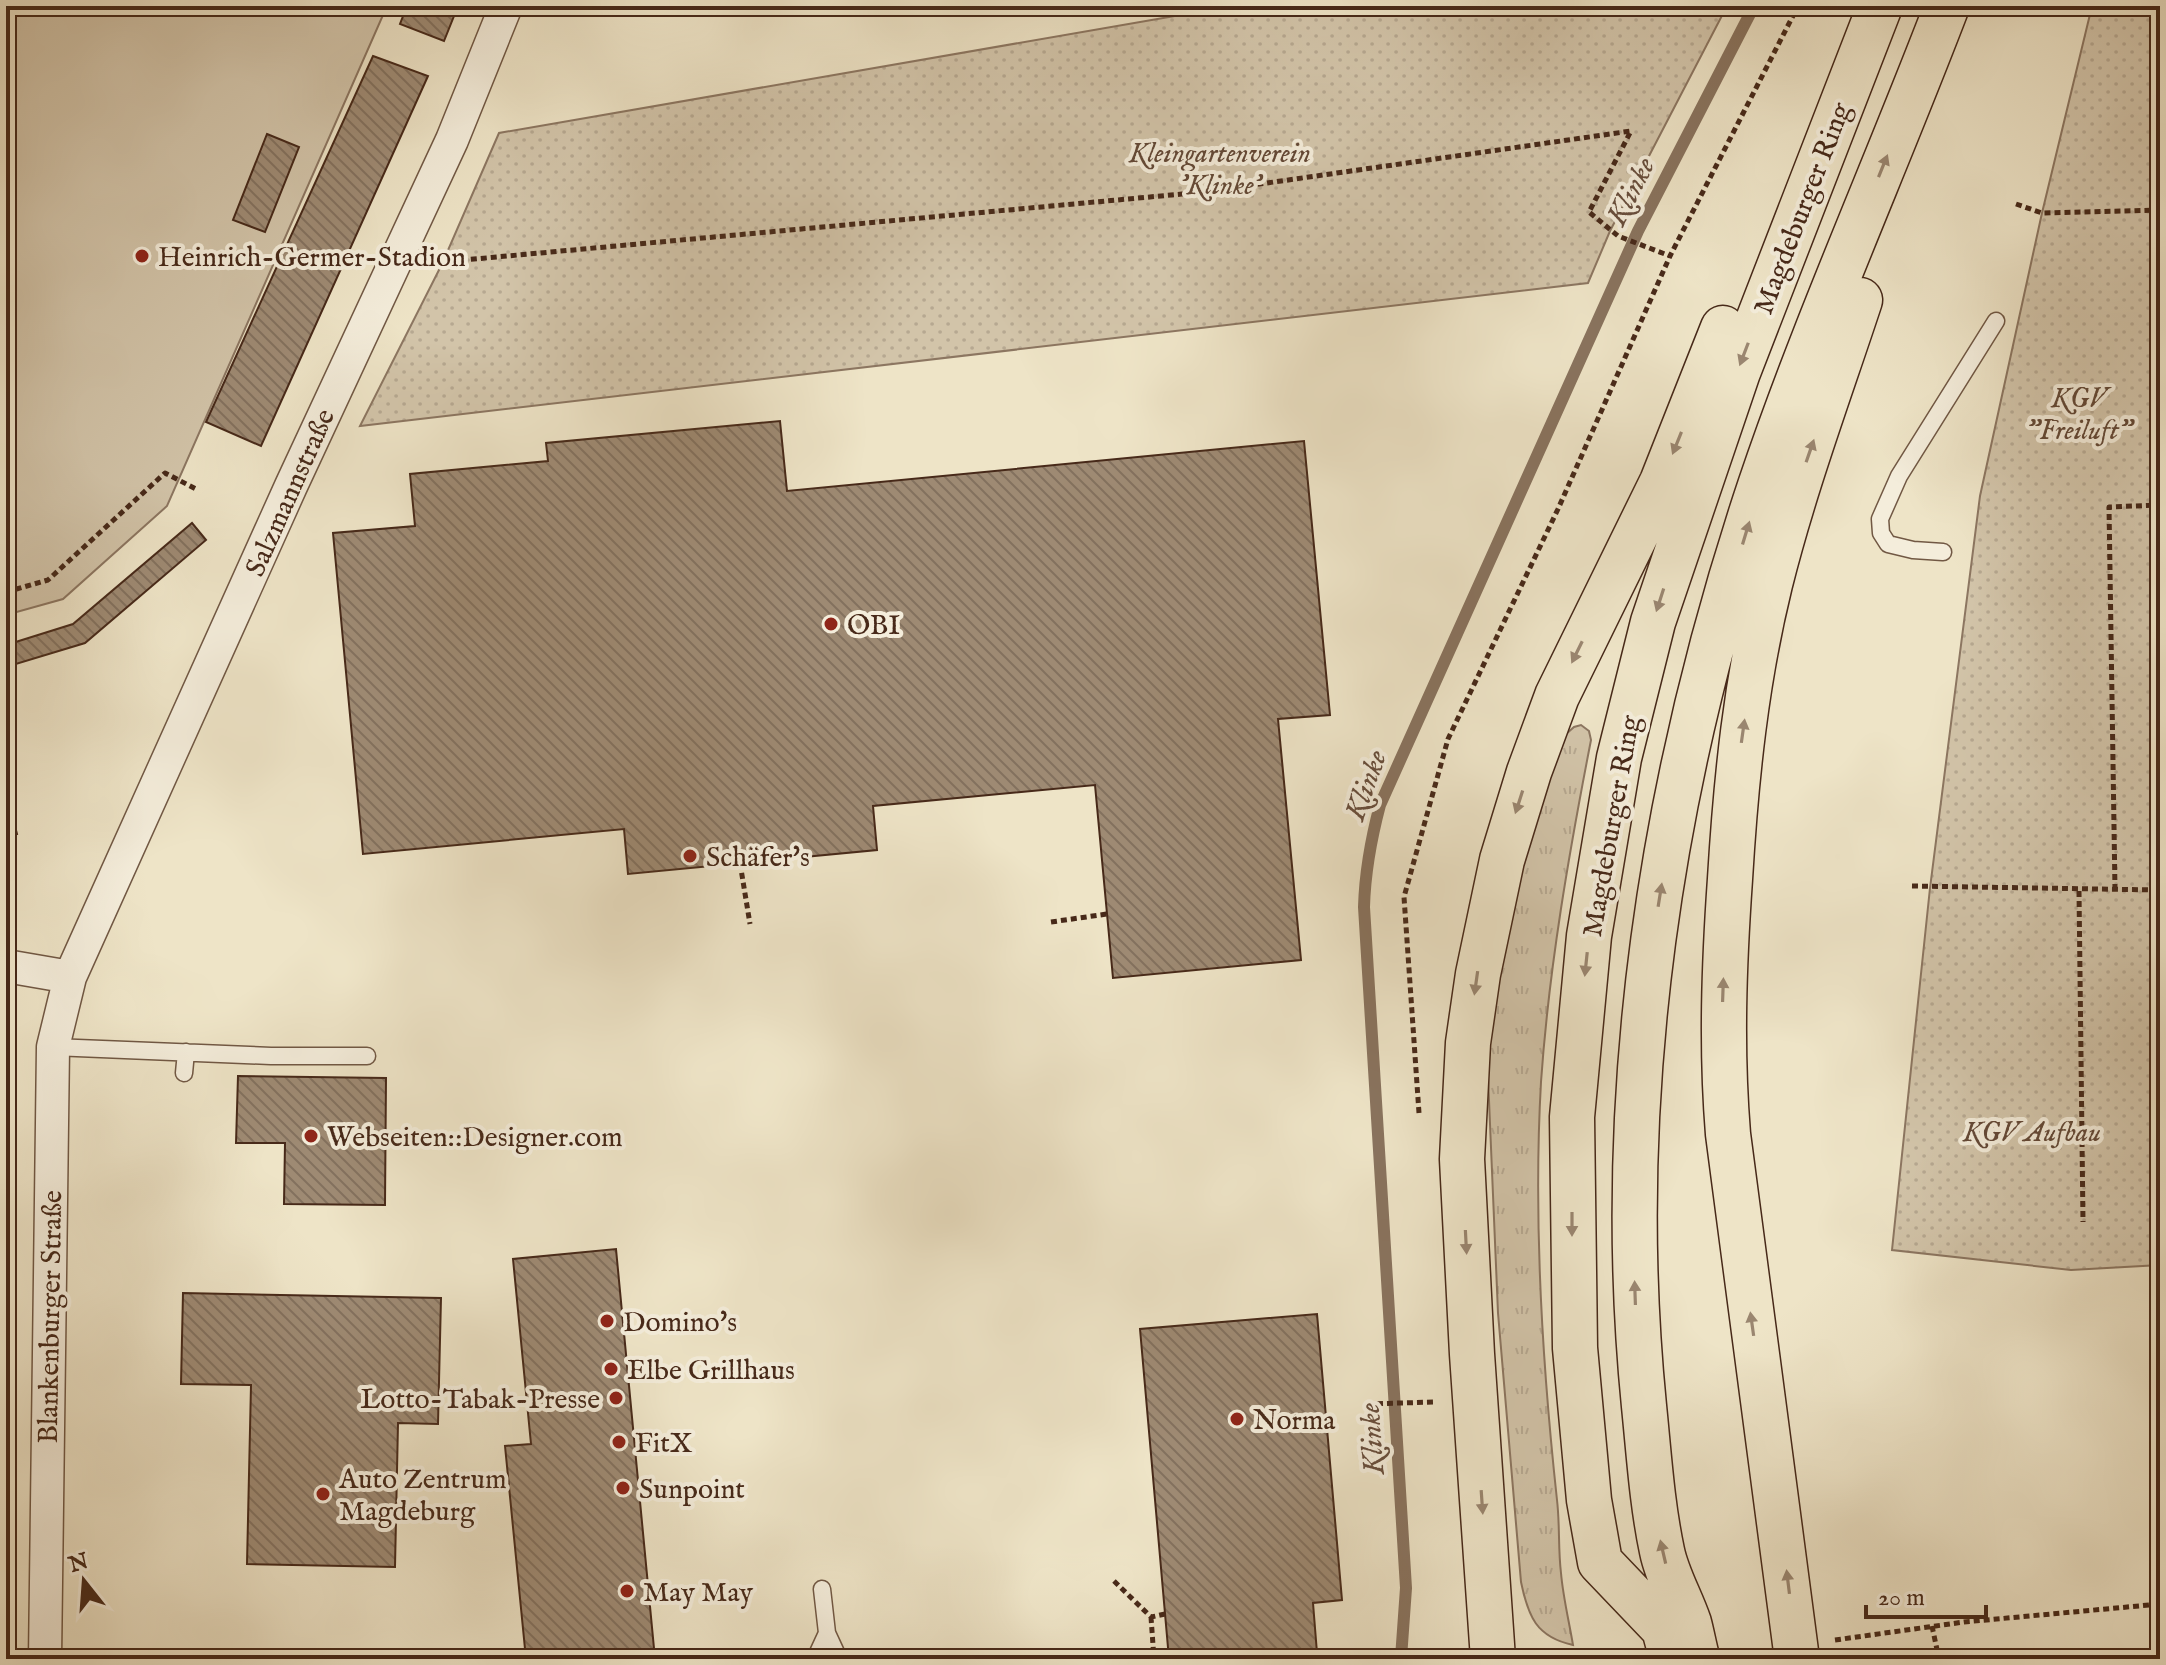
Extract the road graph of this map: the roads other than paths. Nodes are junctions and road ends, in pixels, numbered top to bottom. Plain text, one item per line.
1 (506, 6) edge
2 (1880, 6) edge
3 (1947, 6) edge
4 (1854, 238) junction
5 (1782, 255) junction
6 (1996, 321) dead end
7 (1943, 552) dead end
8 (6, 966) edge
9 (70, 977) junction
10 (53, 1047) junction
11 (186, 1052) junction
12 (367, 1056) dead end
13 (184, 1073) dead end
14 (822, 1589) dead end
15 (827, 1633) junction
16 (1681, 1643) edge
17 (45, 1659) edge
18 (815, 1659) edge
19 (839, 1659) edge
20 (1493, 1659) edge
21 (1797, 1659) edge

1 - 9 street, Salzmannstraße
2 - 5 highway, Magdeburger Ring
4 -> 3 highway, Magdeburger Ring
16 -> 4 highway, Magdeburger Ring
21 -> 4 highway
5 -> 16 highway, Magdeburger Ring
5 -> 20 highway
6 - 7 lane
8 - 9 street
9 - 10 street, Blankenburger Straße
10 - 11 lane
10 - 17 street, Blankenburger Straße
11 - 12 lane
11 - 13 lane
14 - 15 lane
15 - 18 lane
15 - 19 lane

